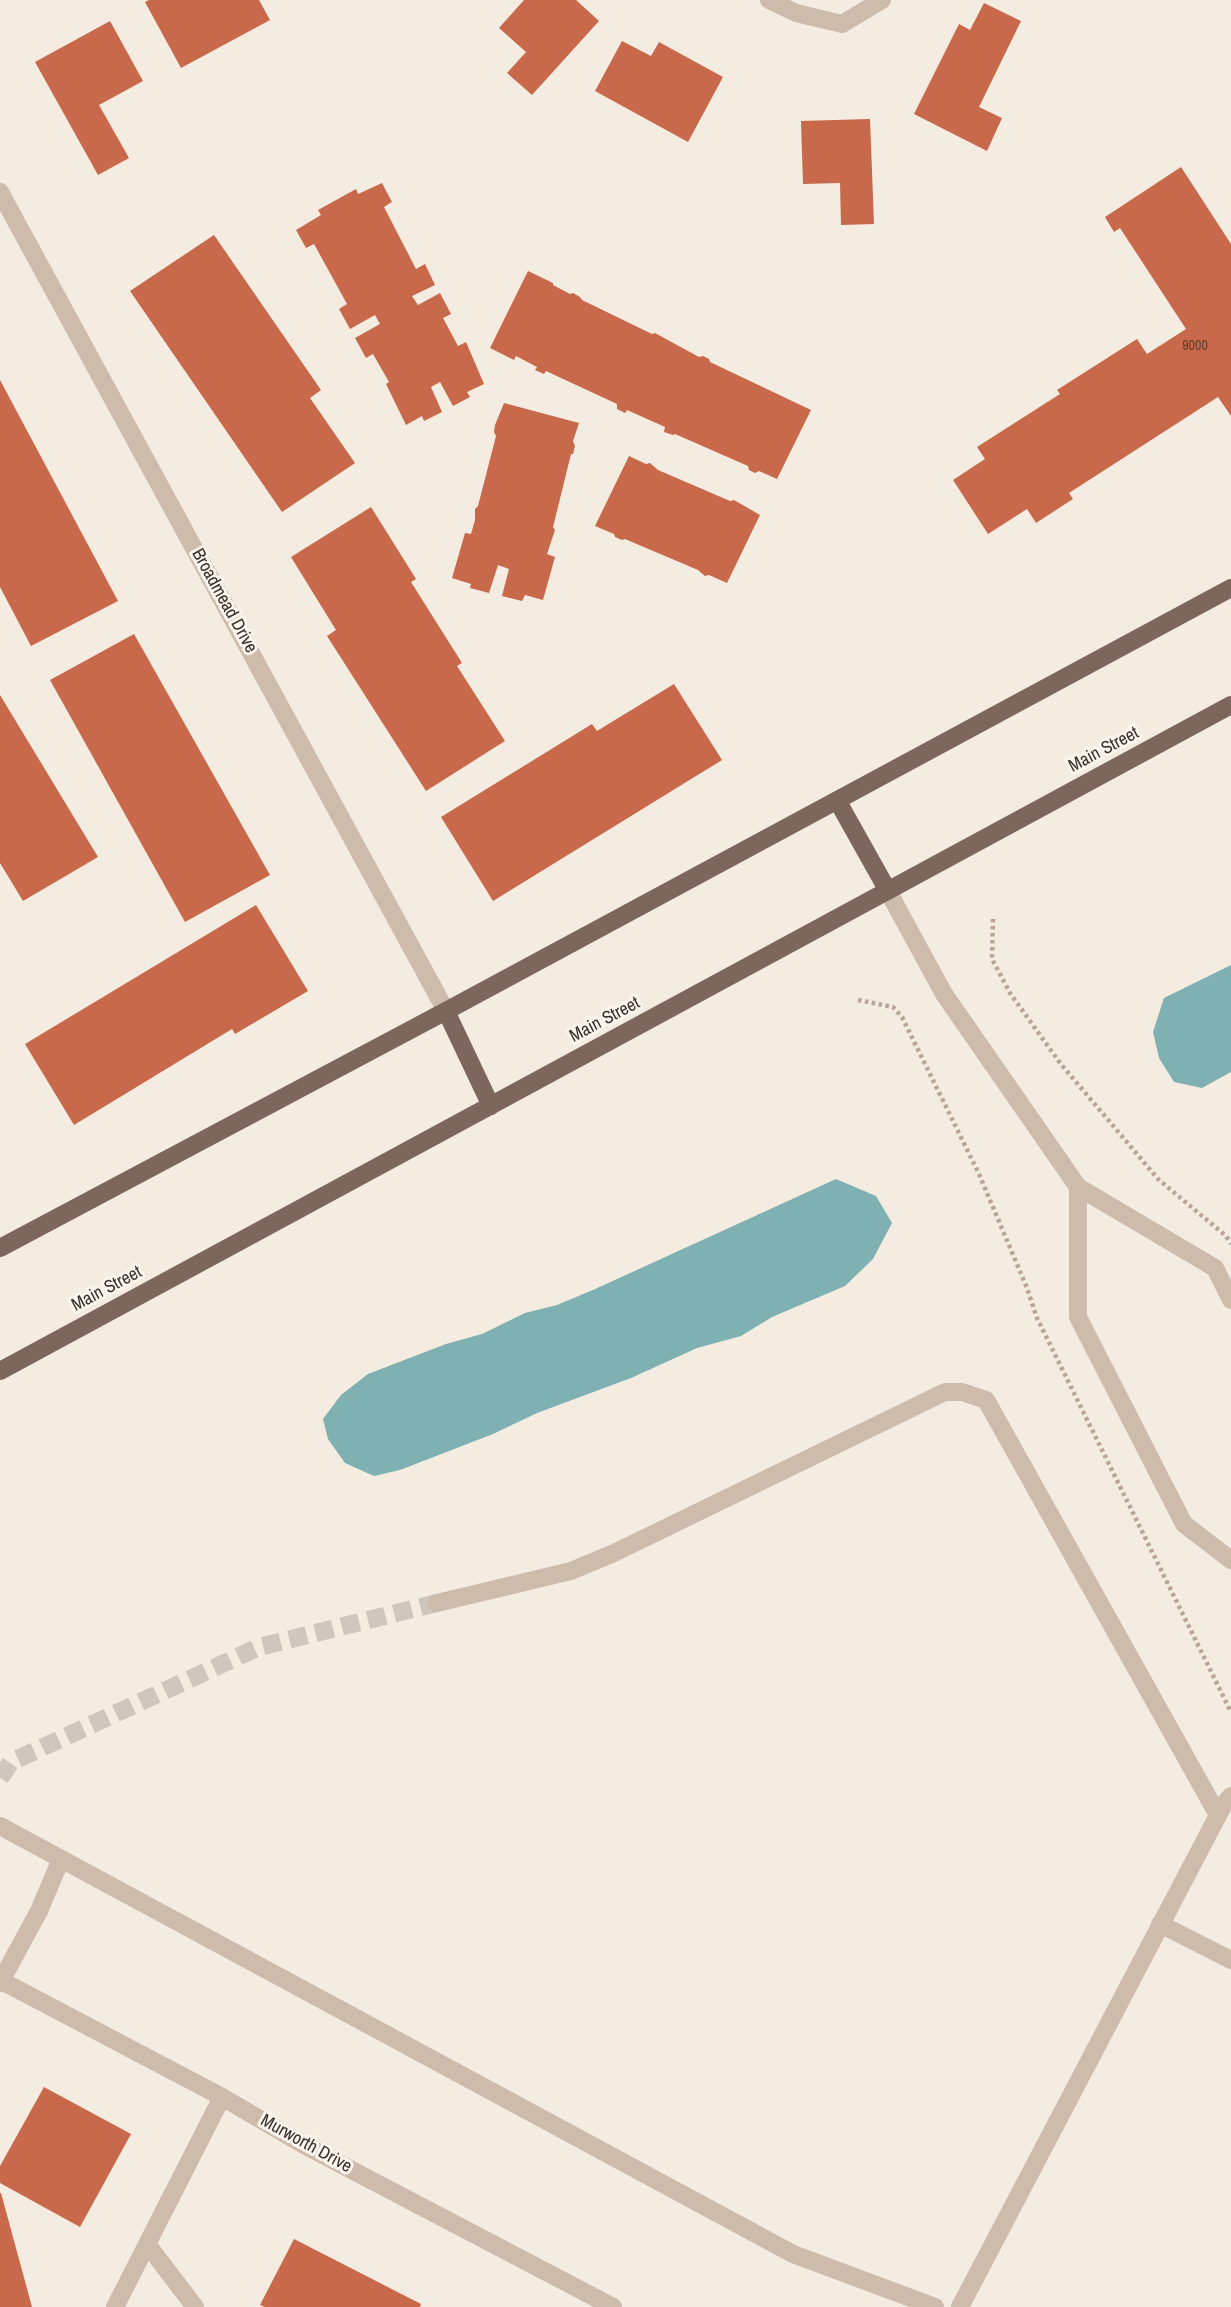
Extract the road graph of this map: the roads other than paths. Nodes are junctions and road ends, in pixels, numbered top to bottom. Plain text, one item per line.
1 (769, 0) edge
2 (882, 0) edge
3 (0, 192) edge
4 (1231, 587) edge
5 (1231, 705) edge
6 (836, 800) junction
7 (888, 891) junction
8 (446, 1011) junction
9 (491, 1105) junction
10 (1078, 1187) junction
11 (0, 1248) edge
12 (1231, 1300) edge
13 (0, 1371) edge
14 (1231, 1560) edge
15 (437, 1603) tunnel mouth
16 (1231, 1796) edge
17 (1218, 1815) junction
18 (0, 1826) edge
19 (61, 1859) junction
20 (1160, 1924) junction
21 (1231, 1959) edge
22 (0, 1981) edge
23 (222, 2097) junction
24 (147, 2245) junction
25 (115, 2307) edge
26 (195, 2307) edge
27 (613, 2307) edge
28 (935, 2307) edge
29 (960, 2307) edge

1 - 2 street
3 - 8 street, Broadmead Drive
4 - 6 main road
5 - 7 main road, Main Street
6 - 7 main road
6 - 8 main road
7 - 9 main road, Main Street
7 - 10 street
8 - 9 main road
8 - 11 main road
9 - 13 main road, Main Street
10 - 12 street
10 - 14 street
15 - 17 street
16 - 17 street
17 - 20 street
18 - 19 street
19 - 22 street
19 - 28 street
20 - 21 street
20 - 29 street
22 - 23 street, Murworth Drive
23 - 24 street
23 - 27 street, Murworth Drive
24 - 25 street
24 - 26 street

